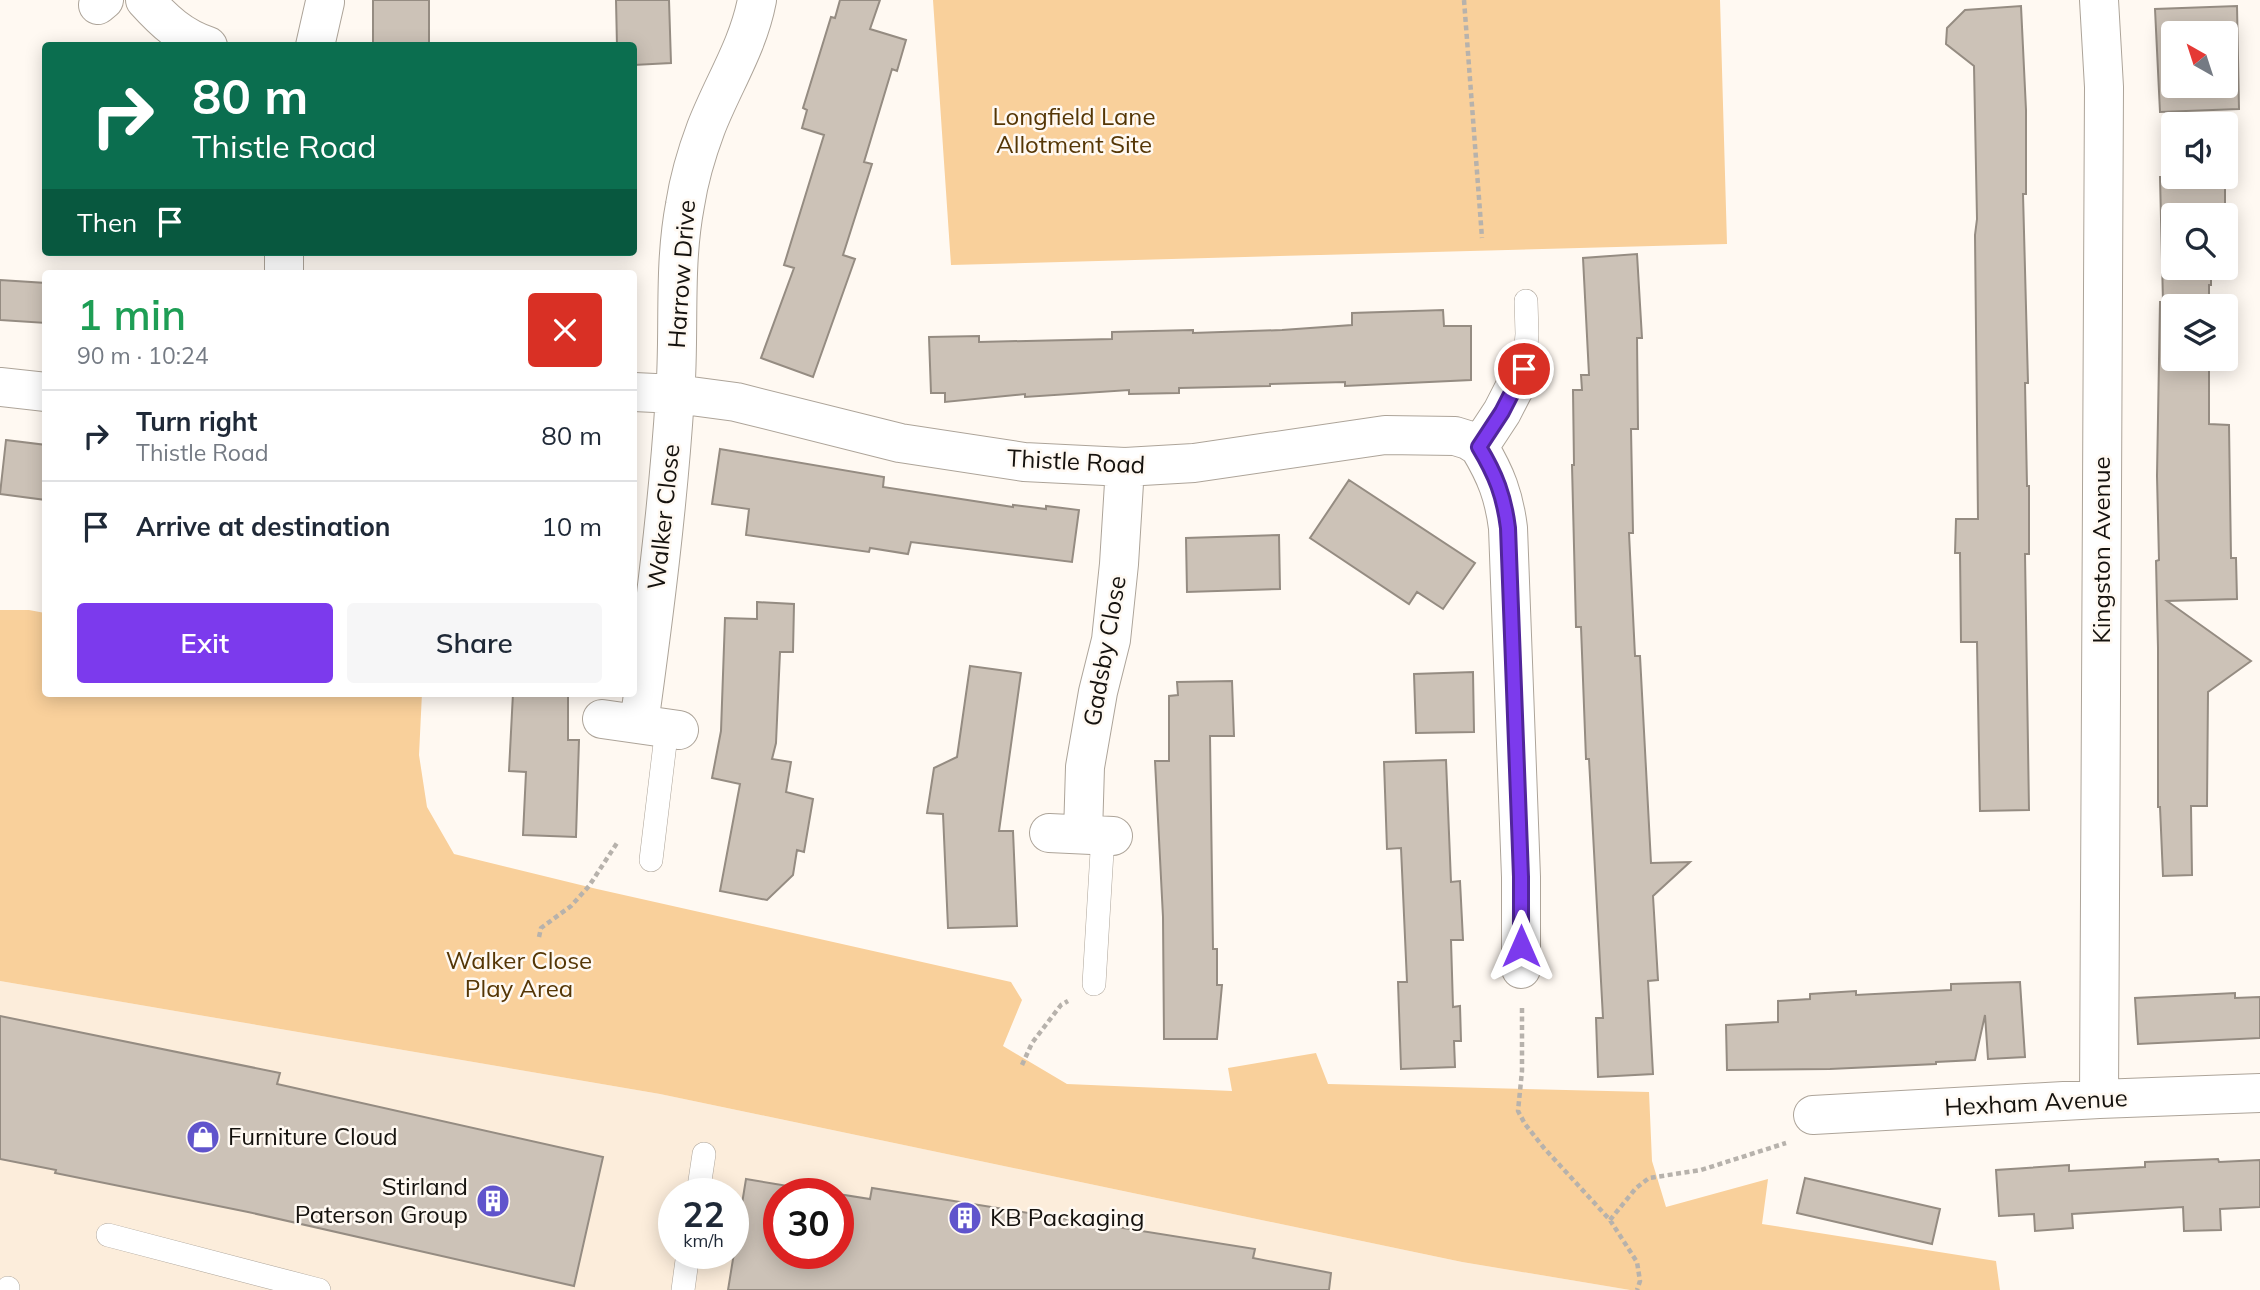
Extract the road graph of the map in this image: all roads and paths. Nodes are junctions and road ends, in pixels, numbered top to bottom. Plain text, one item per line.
1 (145, 0) edge
2 (757, 0) edge
3 (1464, 0) edge
4 (2099, 0) edge
5 (325, 1) edge
6 (197, 42) edge
7 (316, 42) edge
8 (1482, 239) dead end
9 (1526, 301) dead end
10 (1524, 369) joint
11 (0, 387) edge
12 (42, 392) edge
13 (637, 392) edge
14 (676, 394) junction
15 (1479, 447) junction
16 (1125, 467) junction
17 (647, 725) joint
18 (1087, 835) joint
19 (619, 841) dead end
20 (651, 860) dead end
21 (539, 937) dead end
22 (1521, 969) joint
23 (1094, 984) joint
24 (1023, 1065) dead end
25 (2260, 1093) edge
26 (2099, 1099) junction
27 (1813, 1115) joint
28 (704, 1154) dead end
29 (700, 1178) edge
30 (1610, 1220) junction
31 (108, 1235) dead end
32 (686, 1269) edge
33 (319, 1290) edge
34 (683, 1290) edge
35 (1637, 1290) edge

1 - 6 street
2 - 14 street, Harrow Drive
3 - 8 path
4 - 26 street, Kingston Avenue
5 - 7 street
9 - 10 lane
10 - 15 street
11 - 12 street
13 - 14 street, Thistle Road
14 - 16 street, Thistle Road
14 - 17 street, Walker Close
15 - 16 street, Thistle Road
15 - 22 street
16 - 18 street, Gadsby Close
17 - 20 lane
18 - 23 lane, Gadsby Close
19 - 21 path
22 - 30 path
23 - 24 path
25 - 26 street, Hexham Avenue
26 - 27 street, Hexham Avenue
27 - 30 path
28 - 29 lane
30 - 35 path
31 - 33 lane
32 - 34 lane

